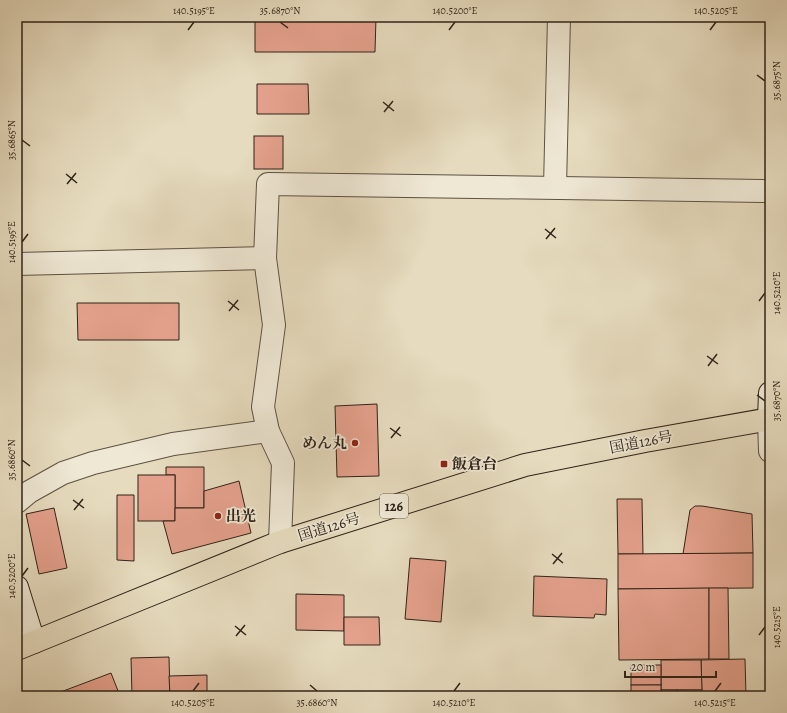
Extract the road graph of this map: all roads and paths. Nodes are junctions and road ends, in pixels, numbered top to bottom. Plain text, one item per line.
1 (559, 17) edge
2 (555, 187) junction
3 (770, 191) edge
4 (265, 258) junction
5 (17, 264) edge
6 (770, 394) edge
7 (770, 419) edge
8 (268, 430) junction
9 (770, 451) edge
10 (17, 502) edge
11 (280, 542) junction
12 (17, 587) edge
13 (26, 645) edge

1 - 2 street
2 - 3 street
2 - 4 street
4 - 5 street
4 - 8 street
6 - 7 street
7 - 9 street
7 - 11 highway, 国道126号 / 126
8 - 10 street
8 - 11 street
11 - 13 highway, 国道126号 / 126
12 - 13 street

